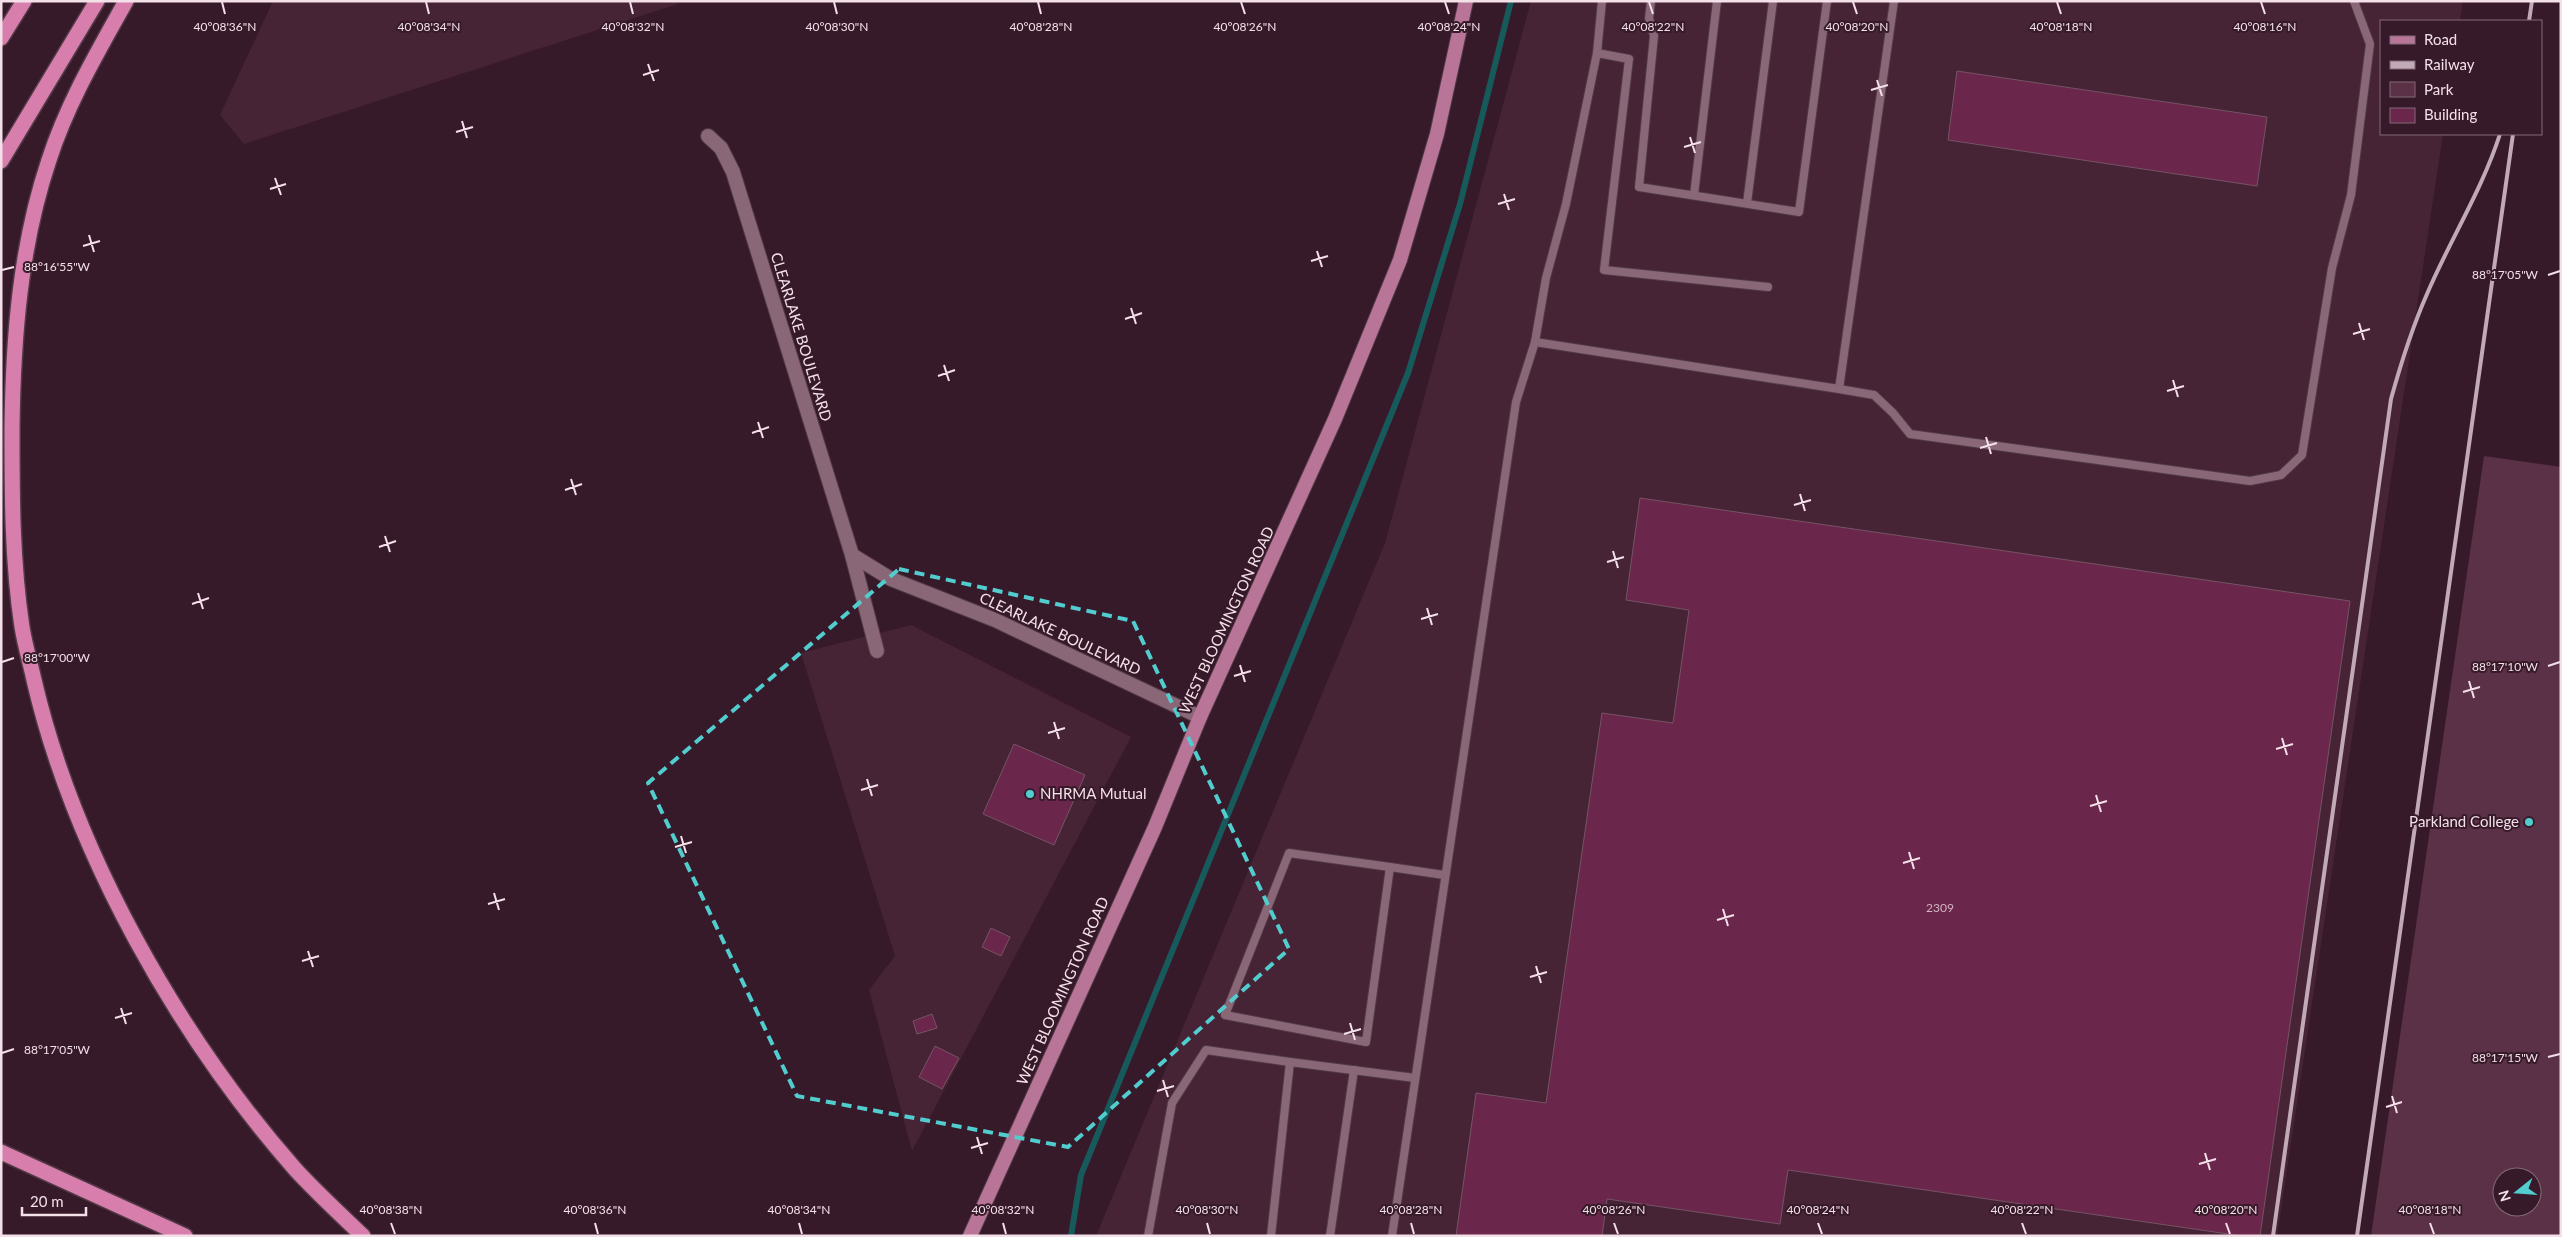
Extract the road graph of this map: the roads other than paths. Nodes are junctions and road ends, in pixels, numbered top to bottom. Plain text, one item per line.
1 (24, 1) edge
2 (97, 1) edge
3 (126, 1) edge
4 (1466, 1) edge
5 (1602, 1) edge
6 (1651, 1) edge
7 (1717, 1) edge
8 (1773, 1) edge
9 (1827, 1) edge
10 (1894, 1) edge
11 (2354, 1) edge
12 (1, 38) edge
13 (1597, 53) junction
14 (708, 136) dead end
15 (1, 161) edge
16 (1694, 195) junction
17 (1747, 204) junction
18 (1768, 287) dead end
19 (1535, 342) junction
20 (1839, 389) junction
21 (852, 555) junction
22 (878, 651) dead end
23 (1200, 717) junction
24 (1390, 867) junction
25 (1444, 875) junction
26 (1290, 1062) junction
27 (1354, 1070) junction
28 (1415, 1078) junction
29 (1, 1152) edge
30 (185, 1236) edge
31 (363, 1236) edge
32 (970, 1236) edge
33 (1148, 1236) edge
34 (1271, 1236) edge
35 (1330, 1236) edge
36 (1392, 1236) edge

1 - 12 highway
2 - 15 highway
3 - 31 highway
4 - 23 main road, WEST BLOOMINGTON ROAD
5 - 13 lane
6 - 16 lane
7 - 16 lane
8 - 17 lane
9 - 17 lane
10 - 20 lane
11 - 20 lane
13 - 18 lane
13 - 19 lane
14 - 21 street, CLEARLAKE BOULEVARD
16 - 17 lane
19 - 20 lane
19 - 25 lane
21 - 22 street, CLEARLAKE BOULEVARD
21 - 23 street, CLEARLAKE BOULEVARD
23 - 32 main road, WEST BLOOMINGTON ROAD
24 - 24 lane
24 - 25 lane
25 - 28 lane
26 - 27 lane
26 - 33 lane
26 - 34 lane
27 - 28 lane
27 - 35 lane
28 - 36 lane
29 - 30 highway

